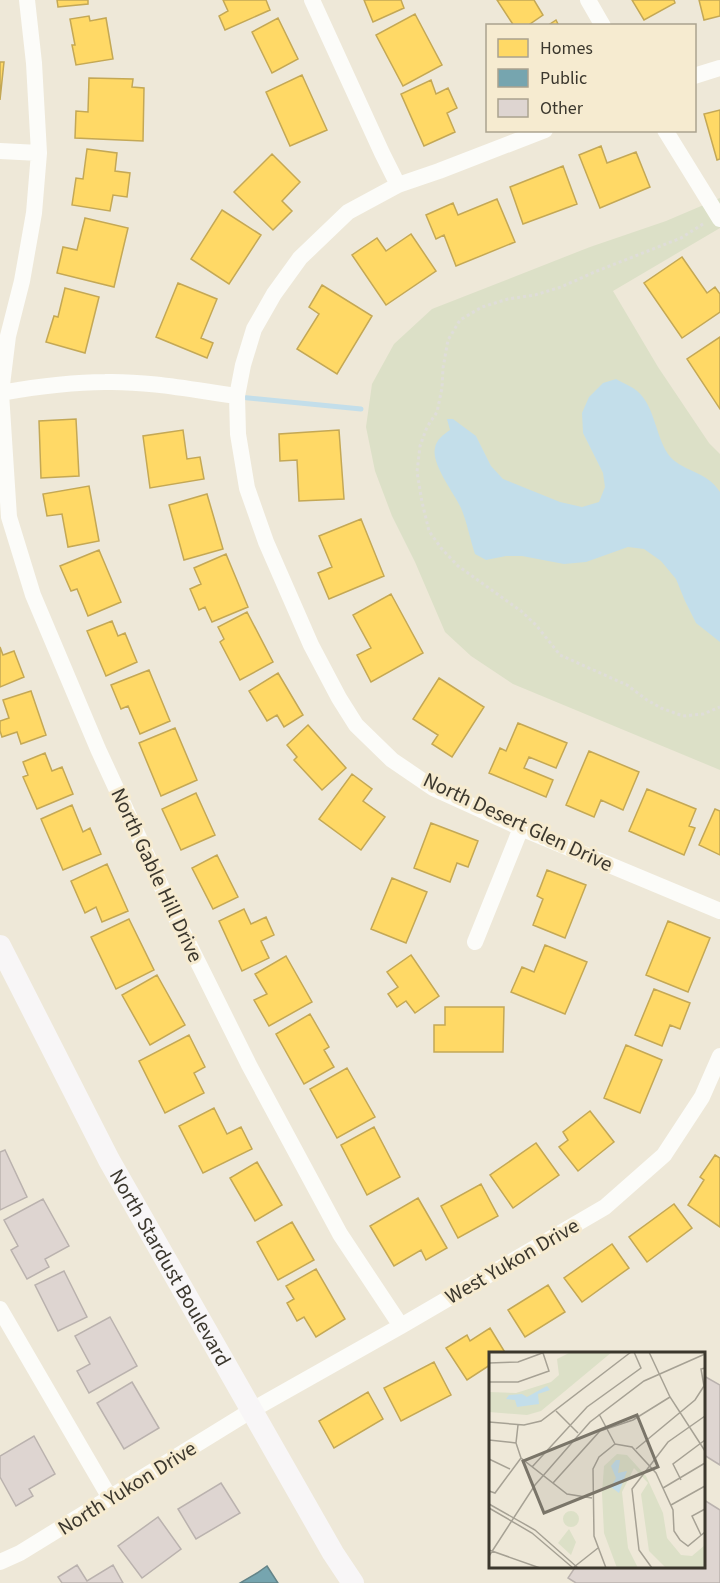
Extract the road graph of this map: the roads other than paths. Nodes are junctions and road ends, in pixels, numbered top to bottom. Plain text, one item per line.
1 (27, 0) edge
2 (312, 0) edge
3 (588, 0) edge
4 (602, 24) edge
5 (720, 68) edge
6 (696, 75) edge
7 (540, 132) edge
8 (666, 132) edge
9 (0, 151) edge
10 (39, 153) junction
11 (398, 185) junction
12 (719, 217) edge
13 (1, 393) edge
14 (237, 396) junction
15 (521, 828) junction
16 (720, 911) edge
17 (475, 942) dead end
18 (0, 946) edge
19 (720, 1056) edge
20 (0, 1309) edge
21 (401, 1326) junction
22 (252, 1410) junction
23 (110, 1498) junction
24 (0, 1562) edge
25 (353, 1583) edge

1 - 10 street, North Gable Hill Drive
2 - 11 street
3 - 4 street
5 - 6 street
7 - 11 street, North Desert Glen Drive
8 - 12 street
9 - 10 street
10 - 13 street, North Gable Hill Drive
11 - 14 street, North Desert Glen Drive
13 - 14 street
13 - 21 street, North Gable Hill Drive
14 - 15 street, North Desert Glen Drive
15 - 16 street, North Desert Glen Drive
15 - 17 street
18 - 22 street, North Stardust Boulevard
19 - 21 street, West Yukon Drive
20 - 23 street
21 - 22 street, West Yukon Drive
22 - 23 street, North Yukon Drive
22 - 25 street, North Stardust Boulevard
23 - 24 street, North Yukon Drive

